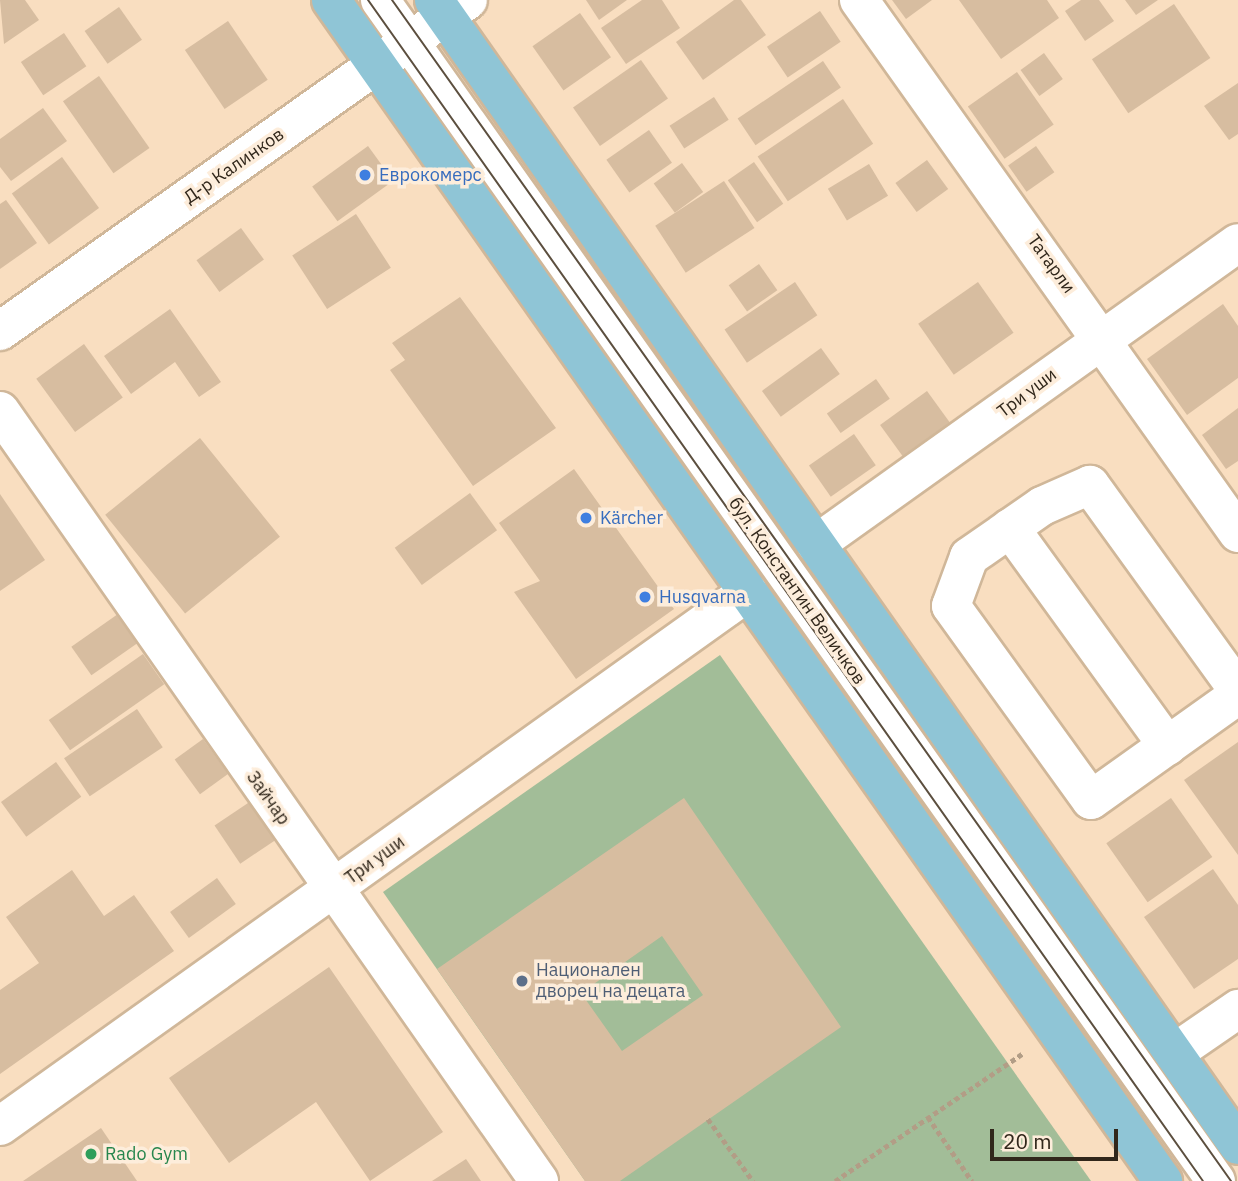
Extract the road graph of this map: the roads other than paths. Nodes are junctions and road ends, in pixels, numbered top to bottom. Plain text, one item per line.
1 (331, 0) edge
2 (380, 0) edge
3 (859, 0) edge
4 (449, 5) edge
5 (409, 42) junction
6 (377, 66) junction
7 (1238, 243) edge
8 (0, 331) edge
9 (1103, 335) junction
10 (0, 411) edge
11 (1010, 528) junction
12 (1238, 533) edge
13 (816, 544) junction
14 (748, 592) junction
15 (1238, 693) edge
16 (1168, 746) junction
17 (332, 891) junction
18 (1238, 1009) edge
19 (1174, 1052) junction
20 (0, 1126) edge
21 (1238, 1145) edge
22 (539, 1181) edge
23 (1163, 1181) edge
24 (1216, 1181) edge

1 - 6 main road
2 - 5 street, бул. Константин Величков
3 - 9 street, Татарли
4 - 5 street, Д-р Калинков
4 - 13 main road
5 - 6 street, Д-р Калинков
5 - 24 street, бул. Константин Величков
6 - 8 street, Д-р Калинков
6 - 14 main road
7 - 9 street, Три уши
9 - 12 street, Татарли
9 - 13 street, Три уши
10 - 17 street, Зайчар
11 - 15 street
11 - 16 street
11 - 16 street
13 - 19 main road
14 - 17 street, Три уши
14 - 23 main road
15 - 16 street
17 - 20 street, Три уши
17 - 22 street, Зайчар
18 - 19 street
19 - 21 main road

